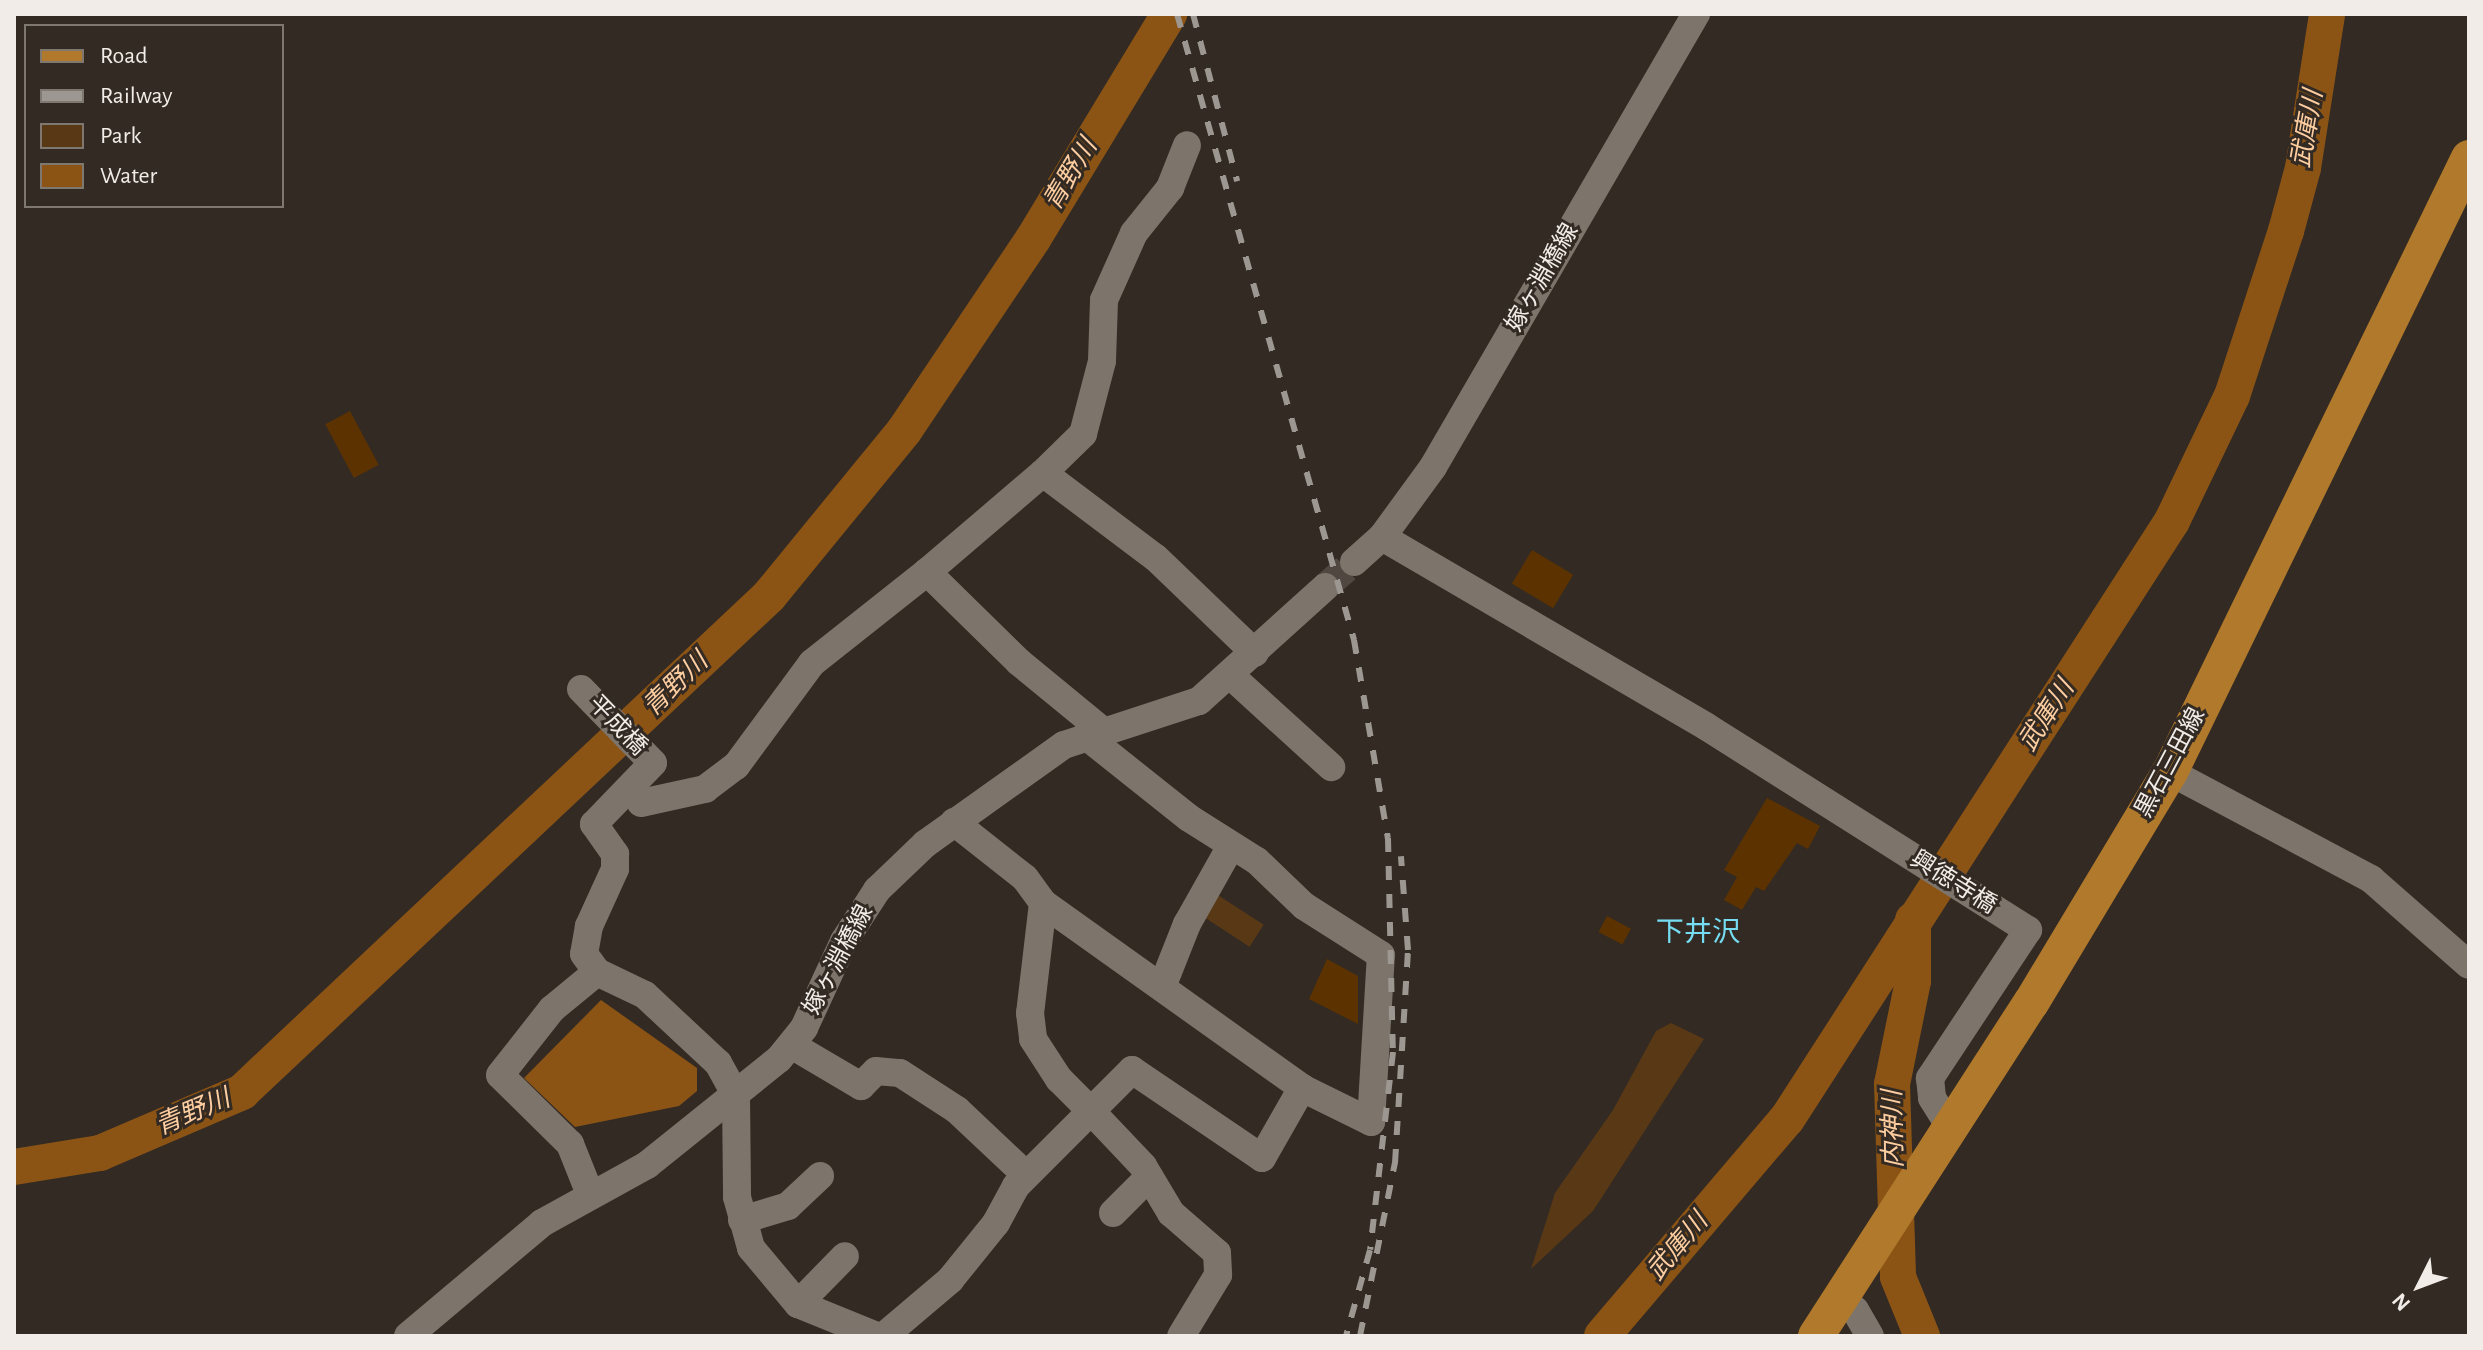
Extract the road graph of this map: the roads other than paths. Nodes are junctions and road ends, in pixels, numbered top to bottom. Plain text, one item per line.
1 (1696, 14) edge
2 (1187, 145) dead end
3 (2469, 158) edge
4 (1043, 473) junction
5 (1382, 537) junction
6 (1354, 562) tunnel mouth
7 (927, 572) junction
8 (1325, 587) tunnel mouth
9 (1255, 653) junction
10 (1230, 675) junction
11 (581, 689) dead end
12 (1095, 734) junction
13 (1331, 767) dead end
14 (2170, 772) junction
15 (641, 803) dead end
16 (954, 822) junction
17 (1231, 846) junction
18 (1043, 903) junction
19 (2469, 965) edge
20 (597, 972) junction
21 (1162, 987) junction
22 (793, 1046) junction
23 (1302, 1088) junction
24 (736, 1095) junction
25 (1091, 1111) junction
26 (1950, 1127) junction
27 (1026, 1175) junction
28 (820, 1176) dead end
29 (1149, 1177) junction
30 (590, 1194) junction
31 (1113, 1213) dead end
32 (742, 1220) junction
33 (845, 1256) dead end
34 (1840, 1301) junction
35 (798, 1304) junction
36 (408, 1336) edge
37 (877, 1336) edge
38 (884, 1336) edge
39 (1181, 1336) edge
40 (1816, 1336) edge
41 (1870, 1336) edge

1 - 5 street, 嫁ヶ淵橋線
2 - 4 street
3 - 14 main road, 黒石三田線
4 - 7 street
4 - 9 street
5 - 6 street, 嫁ヶ淵橋線
5 - 26 street, 興徳寺橋
7 - 12 street
7 - 15 street
8 - 9 street, 嫁ヶ淵橋線
9 - 10 street, 嫁ヶ淵橋線
10 - 12 street, 嫁ヶ淵橋線
10 - 13 street
11 - 20 street, 平成橋
12 - 16 street, 嫁ヶ淵橋線
12 - 17 street
14 - 19 street
14 - 26 main road, 黒石三田線
16 - 18 street
16 - 22 street, 嫁ヶ淵橋線
17 - 21 street
17 - 23 street
18 - 21 street
18 - 25 street
20 - 24 street
20 - 30 street
21 - 23 street
22 - 24 street, 嫁ヶ淵橋線
22 - 27 street
23 - 25 street
24 - 30 street, 嫁ヶ淵橋線
24 - 32 street
25 - 27 street
25 - 29 street
26 - 34 main road, 黒石三田線
27 - 38 street
28 - 32 street
29 - 31 street
29 - 39 street
30 - 36 street, 嫁ヶ淵橋線
32 - 35 street
33 - 35 street
34 - 40 main road, 黒石三田線
34 - 41 street
35 - 37 street

